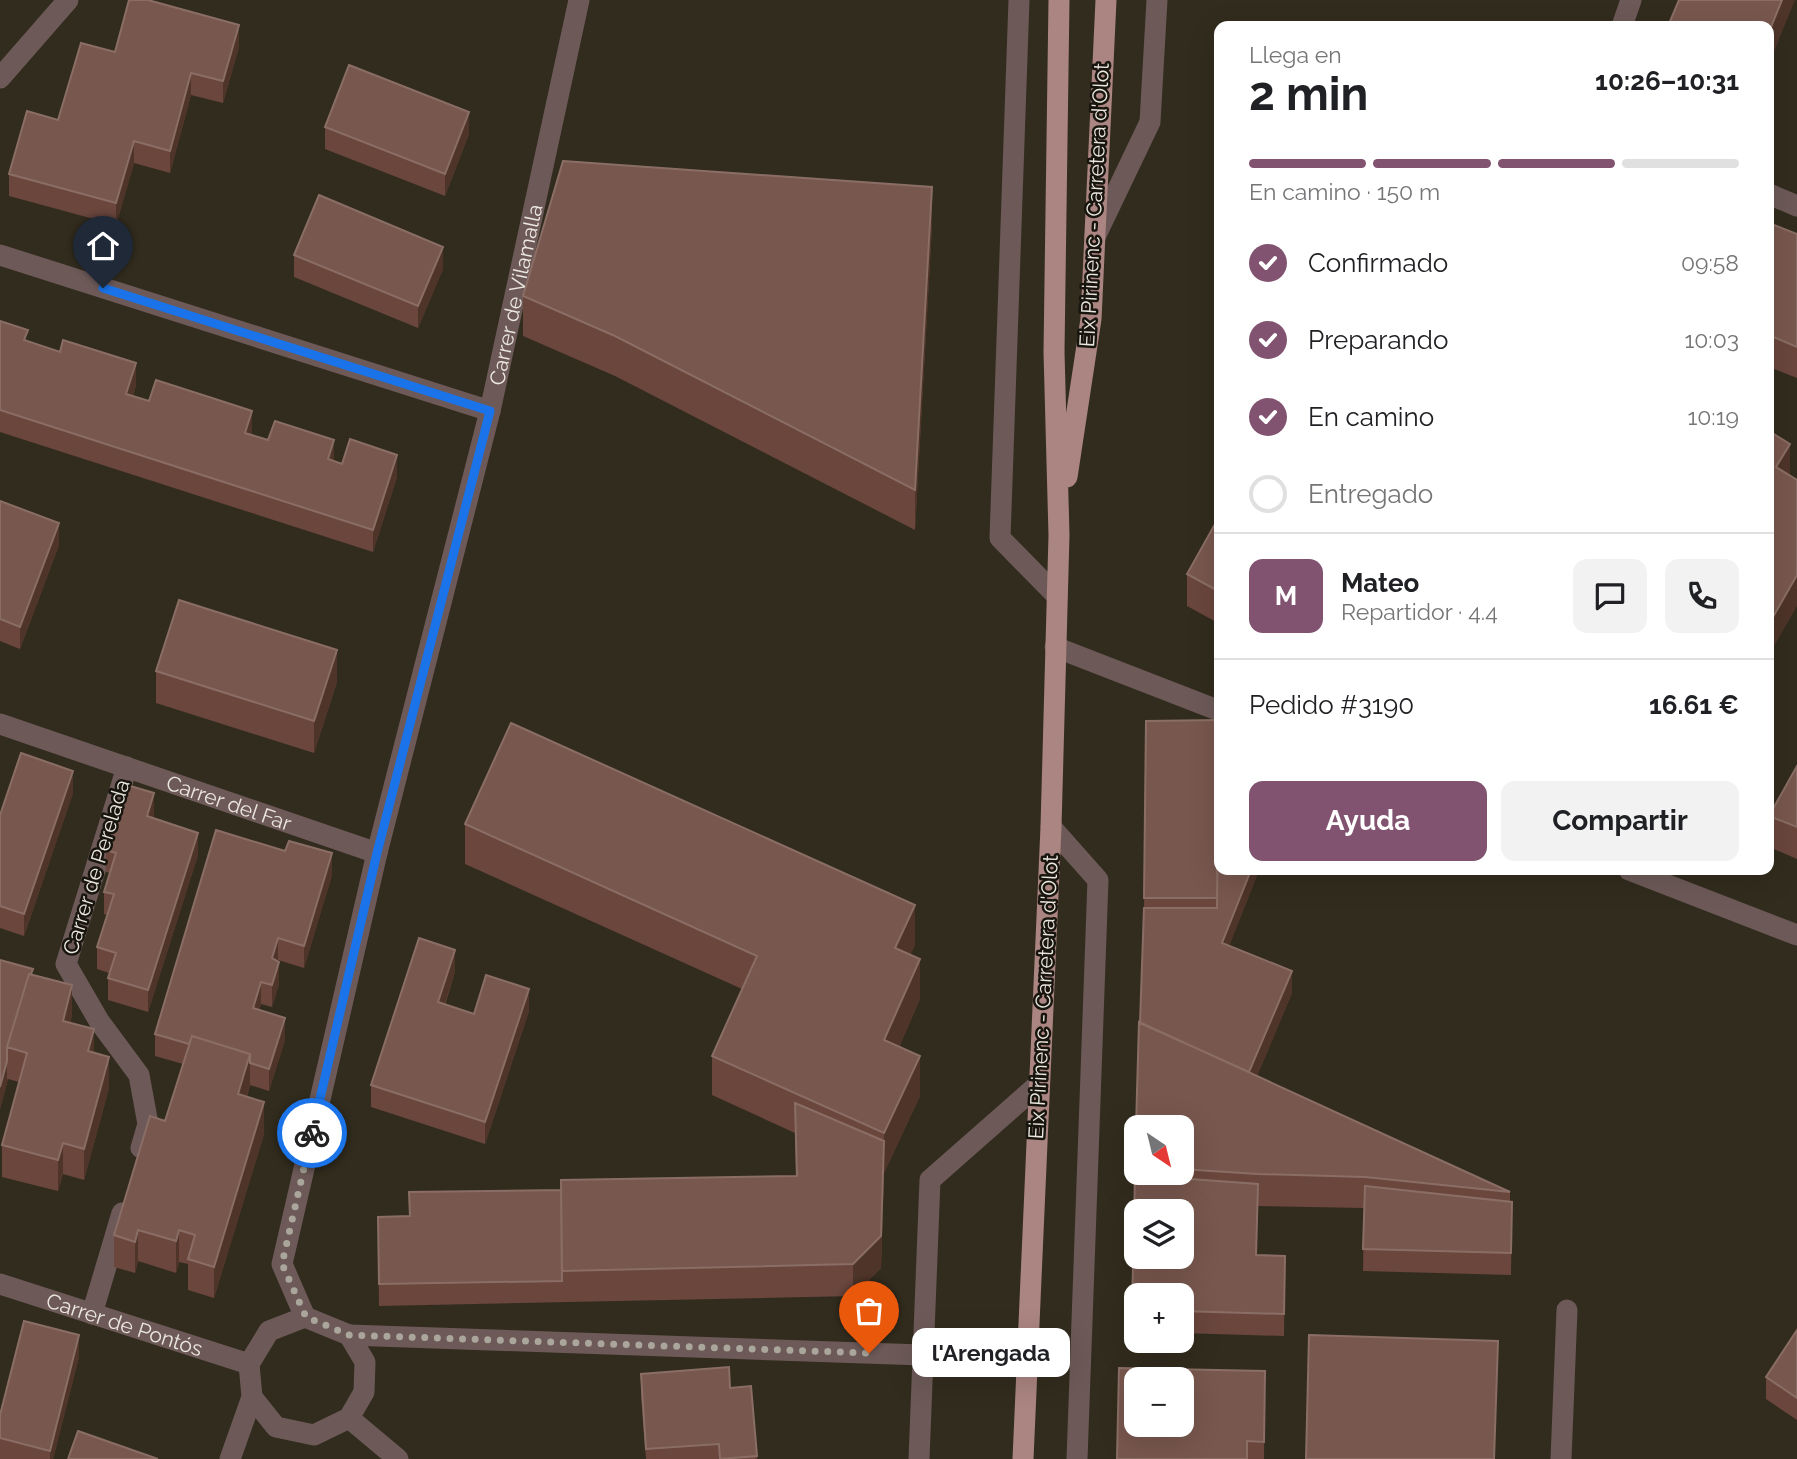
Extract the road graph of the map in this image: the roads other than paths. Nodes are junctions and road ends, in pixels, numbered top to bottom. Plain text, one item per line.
1 (68, 0) edge
2 (579, 0) edge
3 (1019, 0) edge
4 (1059, 0) edge
5 (1106, 0) edge
6 (1157, 0) edge
7 (1631, 0) edge
8 (1624, 21) edge
9 (3, 70) edge
10 (1774, 196) edge
11 (1797, 206) edge
12 (1095, 237) junction
13 (0, 255) edge
14 (490, 411) junction
15 (1059, 535) junction
16 (1057, 596) junction
17 (1055, 648) junction
18 (1214, 709) edge
19 (0, 724) edge
20 (127, 767) junction
21 (1051, 827) junction
22 (377, 853) junction
23 (1642, 875) edge
24 (1797, 935) edge
25 (1039, 1084) junction
26 (137, 1162) edge
27 (129, 1187) edge
28 (0, 1284) edge
29 (1567, 1310) dead end
30 (92, 1314) junction
31 (306, 1317) junction
32 (349, 1335) junction
33 (1027, 1350) junction
34 (922, 1355) junction
35 (249, 1364) junction
36 (251, 1397) junction
37 (349, 1418) junction
38 (230, 1459) edge
39 (398, 1459) edge
40 (919, 1459) edge
41 (1023, 1459) edge
42 (1077, 1459) edge
43 (1561, 1459) edge

1 - 9 street
2 - 14 street, Carrer de Vilamalla
3 - 16 street
4 - 15 main road, Eix Pirinenc - Carretera d'Olot
5 - 12 main road, Eix Pirinenc - Carretera d'Olot
6 - 12 street
7 - 8 street
10 - 11 street
12 - 15 main road, Eix Pirinenc - Carretera d'Olot
13 - 14 street
14 - 22 street, Carrer de Vilamalla
15 - 16 main road, Eix Pirinenc - Carretera d'Olot
16 - 17 main road, Eix Pirinenc - Carretera d'Olot
17 - 18 street
17 - 21 main road, Eix Pirinenc - Carretera d'Olot
19 - 20 street, Carrer del Far
20 - 22 street, Carrer del Far
20 - 26 street, Carrer de Perelada
21 - 25 main road, Eix Pirinenc - Carretera d'Olot
21 - 42 street
22 - 31 street, Carrer de Vilamalla
23 - 24 street
25 - 33 main road, Eix Pirinenc - Carretera d'Olot
25 - 34 street
27 - 30 street
28 - 30 street, Carrer de Pontós
29 - 43 street
30 - 35 street, Carrer de Pontós
31 - 32 street
31 - 35 street
32 - 34 street
32 - 37 street
33 - 34 street
33 - 41 main road, Eix Pirinenc - Carretera d'Olot
34 - 40 street
35 - 36 street
36 - 37 street
36 - 38 street
37 - 39 street

